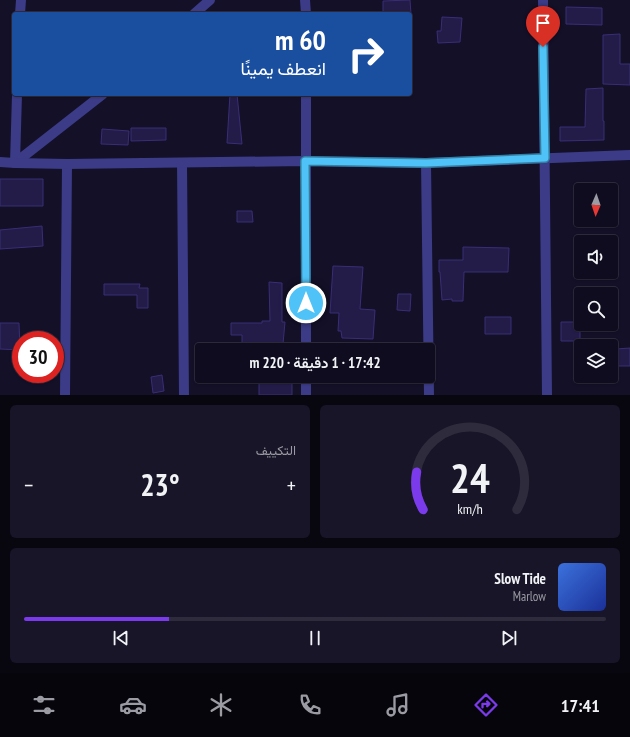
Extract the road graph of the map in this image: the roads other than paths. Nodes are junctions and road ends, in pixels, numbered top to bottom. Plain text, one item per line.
1 (21, 0) edge
2 (210, 0) edge
3 (305, 0) edge
4 (543, 0) edge
5 (20, 12) edge
6 (196, 12) edge
7 (306, 12) edge
8 (17, 96) edge
9 (101, 96) edge
10 (306, 96) edge
11 (630, 155) edge
12 (545, 158) junction
13 (305, 161) junction
14 (0, 162) edge
15 (14, 163) junction
16 (182, 163) junction
17 (426, 163) junction
18 (67, 164) junction
19 (306, 343) edge
20 (306, 383) edge
21 (65, 395) edge
22 (184, 395) edge
23 (306, 395) edge
24 (429, 395) edge
25 (547, 395) edge

1 - 5 street
2 - 6 street
3 - 7 street
4 - 12 street
8 - 15 street
9 - 15 street
10 - 13 street
11 - 12 street
12 - 17 street
12 - 25 street
13 - 16 street
13 - 17 street
13 - 19 street
14 - 15 street
15 - 18 street
16 - 18 street
16 - 22 street
17 - 24 street
18 - 21 street
20 - 23 street

